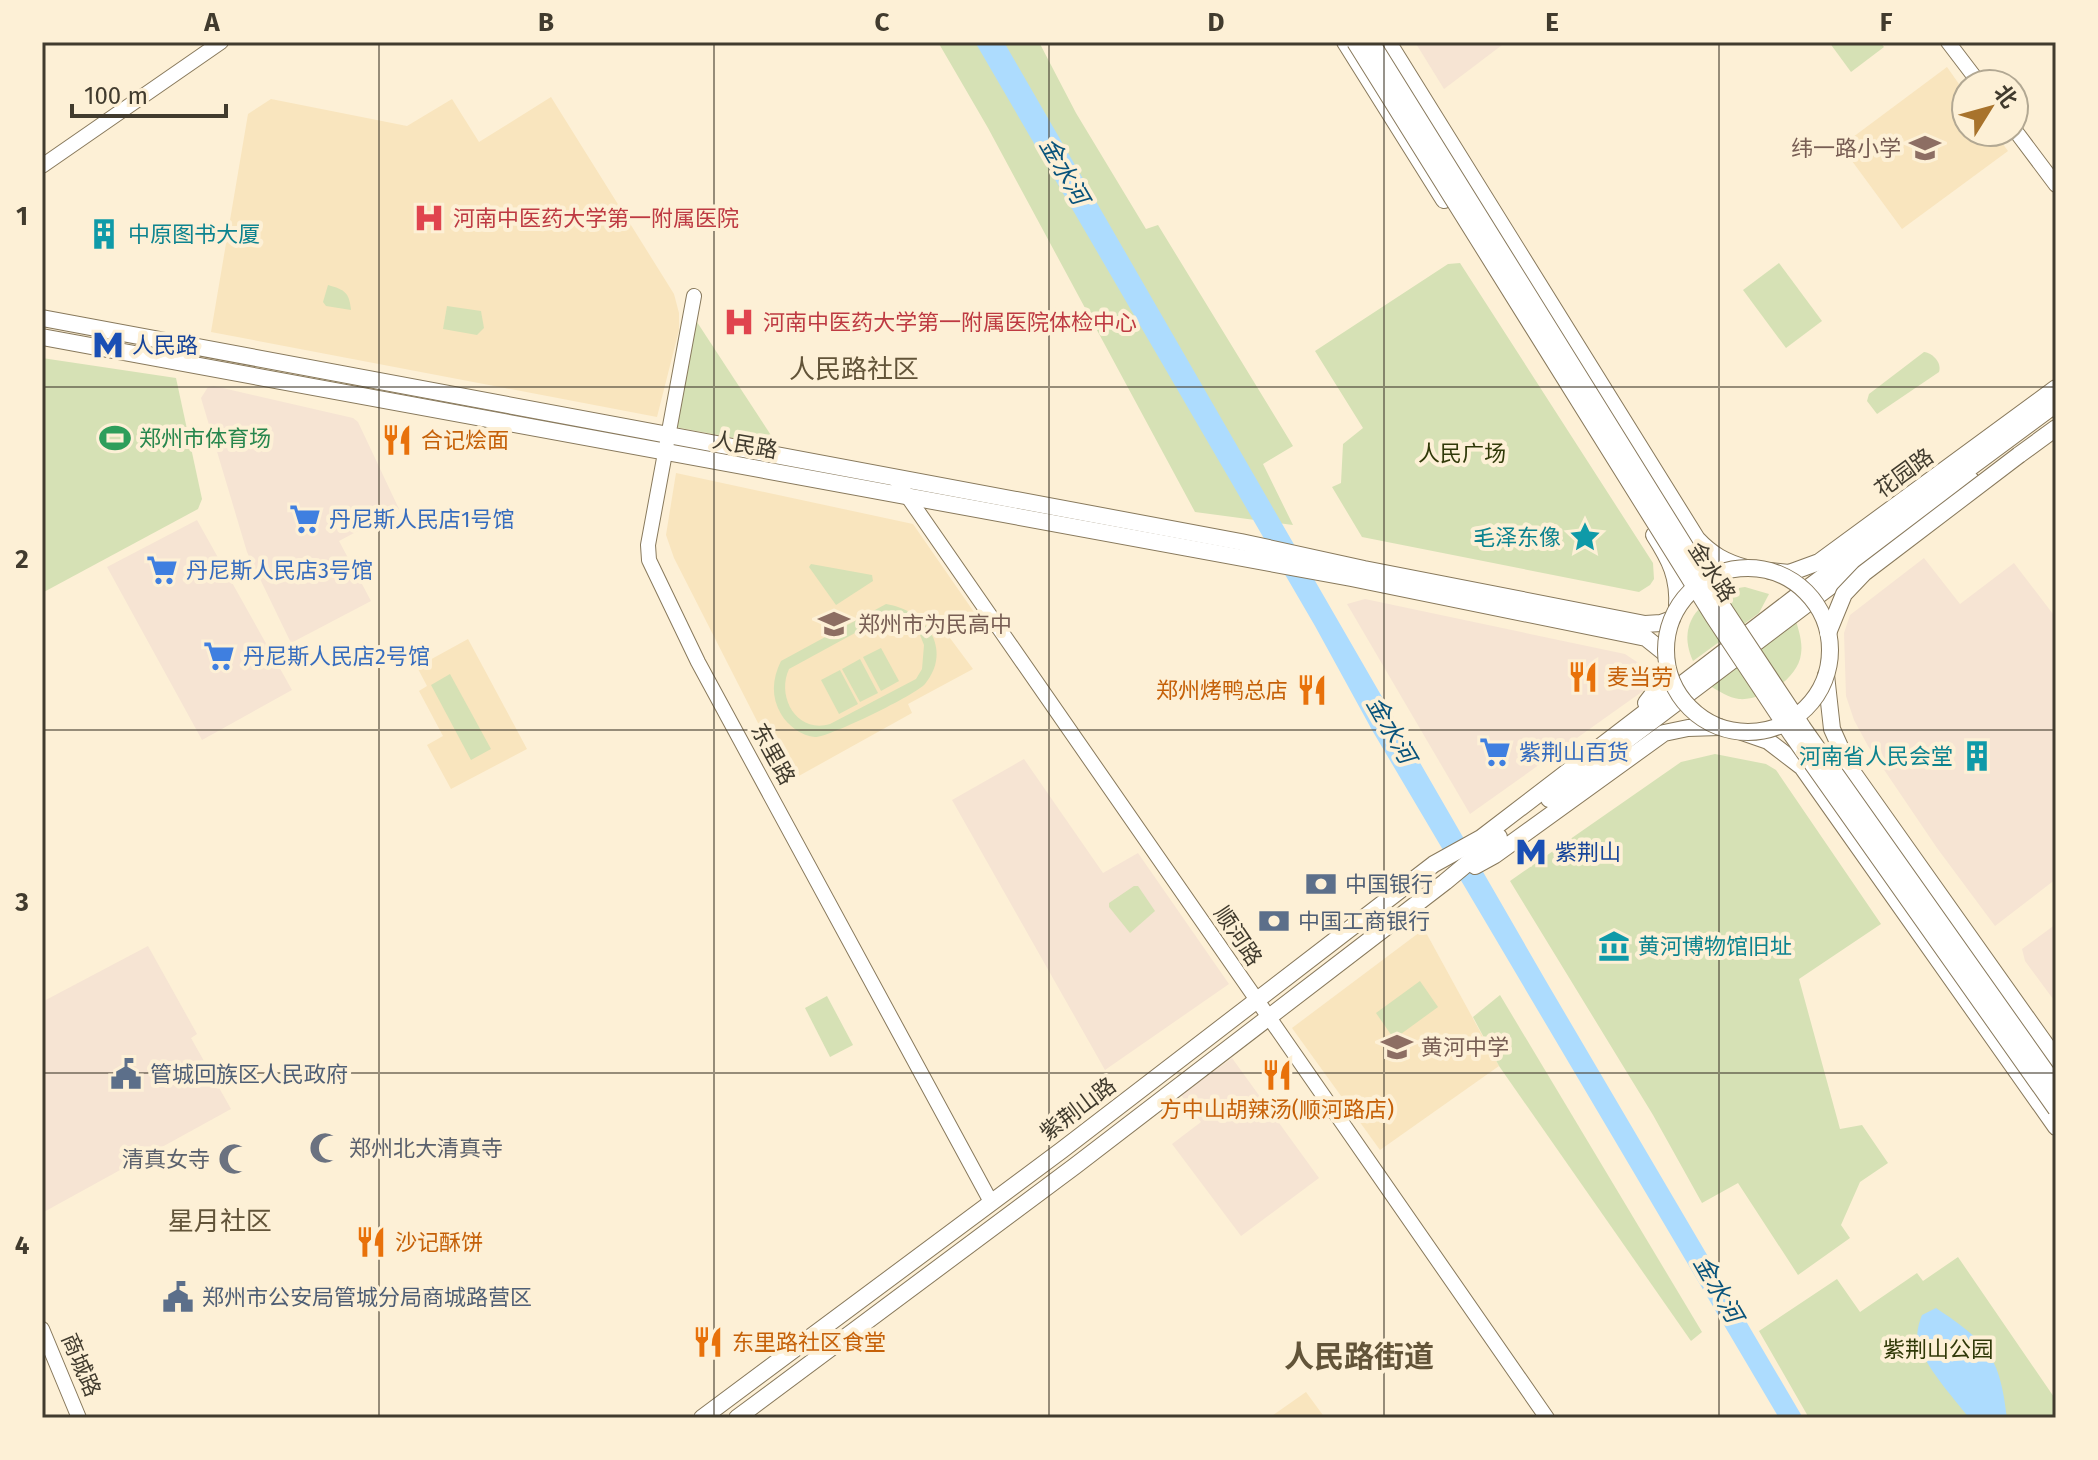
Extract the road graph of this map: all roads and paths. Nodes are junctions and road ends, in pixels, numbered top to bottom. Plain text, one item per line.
1 (221, 42) edge
2 (1345, 42) edge
3 (1355, 42) edge
4 (1371, 42) edge
5 (1388, 42) edge
6 (1948, 42) edge
7 (1968, 68) edge
8 (2028, 148) edge
9 (42, 166) edge
10 (2056, 185) edge
11 (694, 296) dead end
12 (42, 318) edge
13 (42, 337) edge
14 (2056, 388) edge
15 (2056, 404) edge
16 (2056, 416) edge
17 (2056, 428) edge
18 (667, 434) junction
19 (664, 452) junction
20 (894, 477) junction
21 (908, 498) junction
22 (1746, 568) junction
23 (1770, 571) junction
24 (1675, 613) junction
25 (1828, 633) junction
26 (1667, 660) junction
27 (1826, 675) junction
28 (1719, 727) junction
29 (1742, 732) junction
30 (1486, 841) junction
31 (1255, 1001) junction
32 (1268, 1018) junction
33 (2056, 1059) edge
34 (2056, 1086) edge
35 (2056, 1109) edge
36 (2056, 1127) edge
37 (991, 1202) junction
38 (42, 1329) edge
39 (79, 1418) edge
40 (702, 1418) edge
41 (737, 1418) edge
42 (1547, 1418) edge

1 - 9 street
2 - 24 main road
3 - 35 main road, 金水路, bridge
4 - 34 main road, 金水路, bridge
5 - 22 main road
6 - 7 street
8 - 10 street
11 - 18 street, 东里路
12 - 18 main road, 人民路
13 - 19 main road, 人民路
14 - 23 main road, 花园路
15 - 30 main road
16 - 30 main road
17 - 25 main road, bridge
18 - 19 street, 东里路
18 - 20 main road, 人民路
19 - 21 main road, 人民路
19 - 37 street, 东里路
20 - 21 street, 顺河路
20 - 24 main road, 人民路
21 - 26 main road, 人民路
21 - 31 street, 顺河路
22 - 23 main road, bridge
22 - 24 main road, bridge
23 - 25 main road, bridge
24 - 26 main road, bridge
25 - 27 main road, bridge
26 - 28 main road, bridge
26 - 30 main road
27 - 29 main road, bridge
27 - 33 main road
28 - 29 main road, bridge
28 - 30 main road
29 - 36 main road
30 - 31 main road, 紫荆山路
30 - 32 main road, 紫荆山路
31 - 32 street, 顺河路
31 - 37 main road, 紫荆山路
32 - 41 main road, 紫荆山路
32 - 42 street, 顺河路
37 - 40 main road, 紫荆山路
38 - 39 street, 商城路

